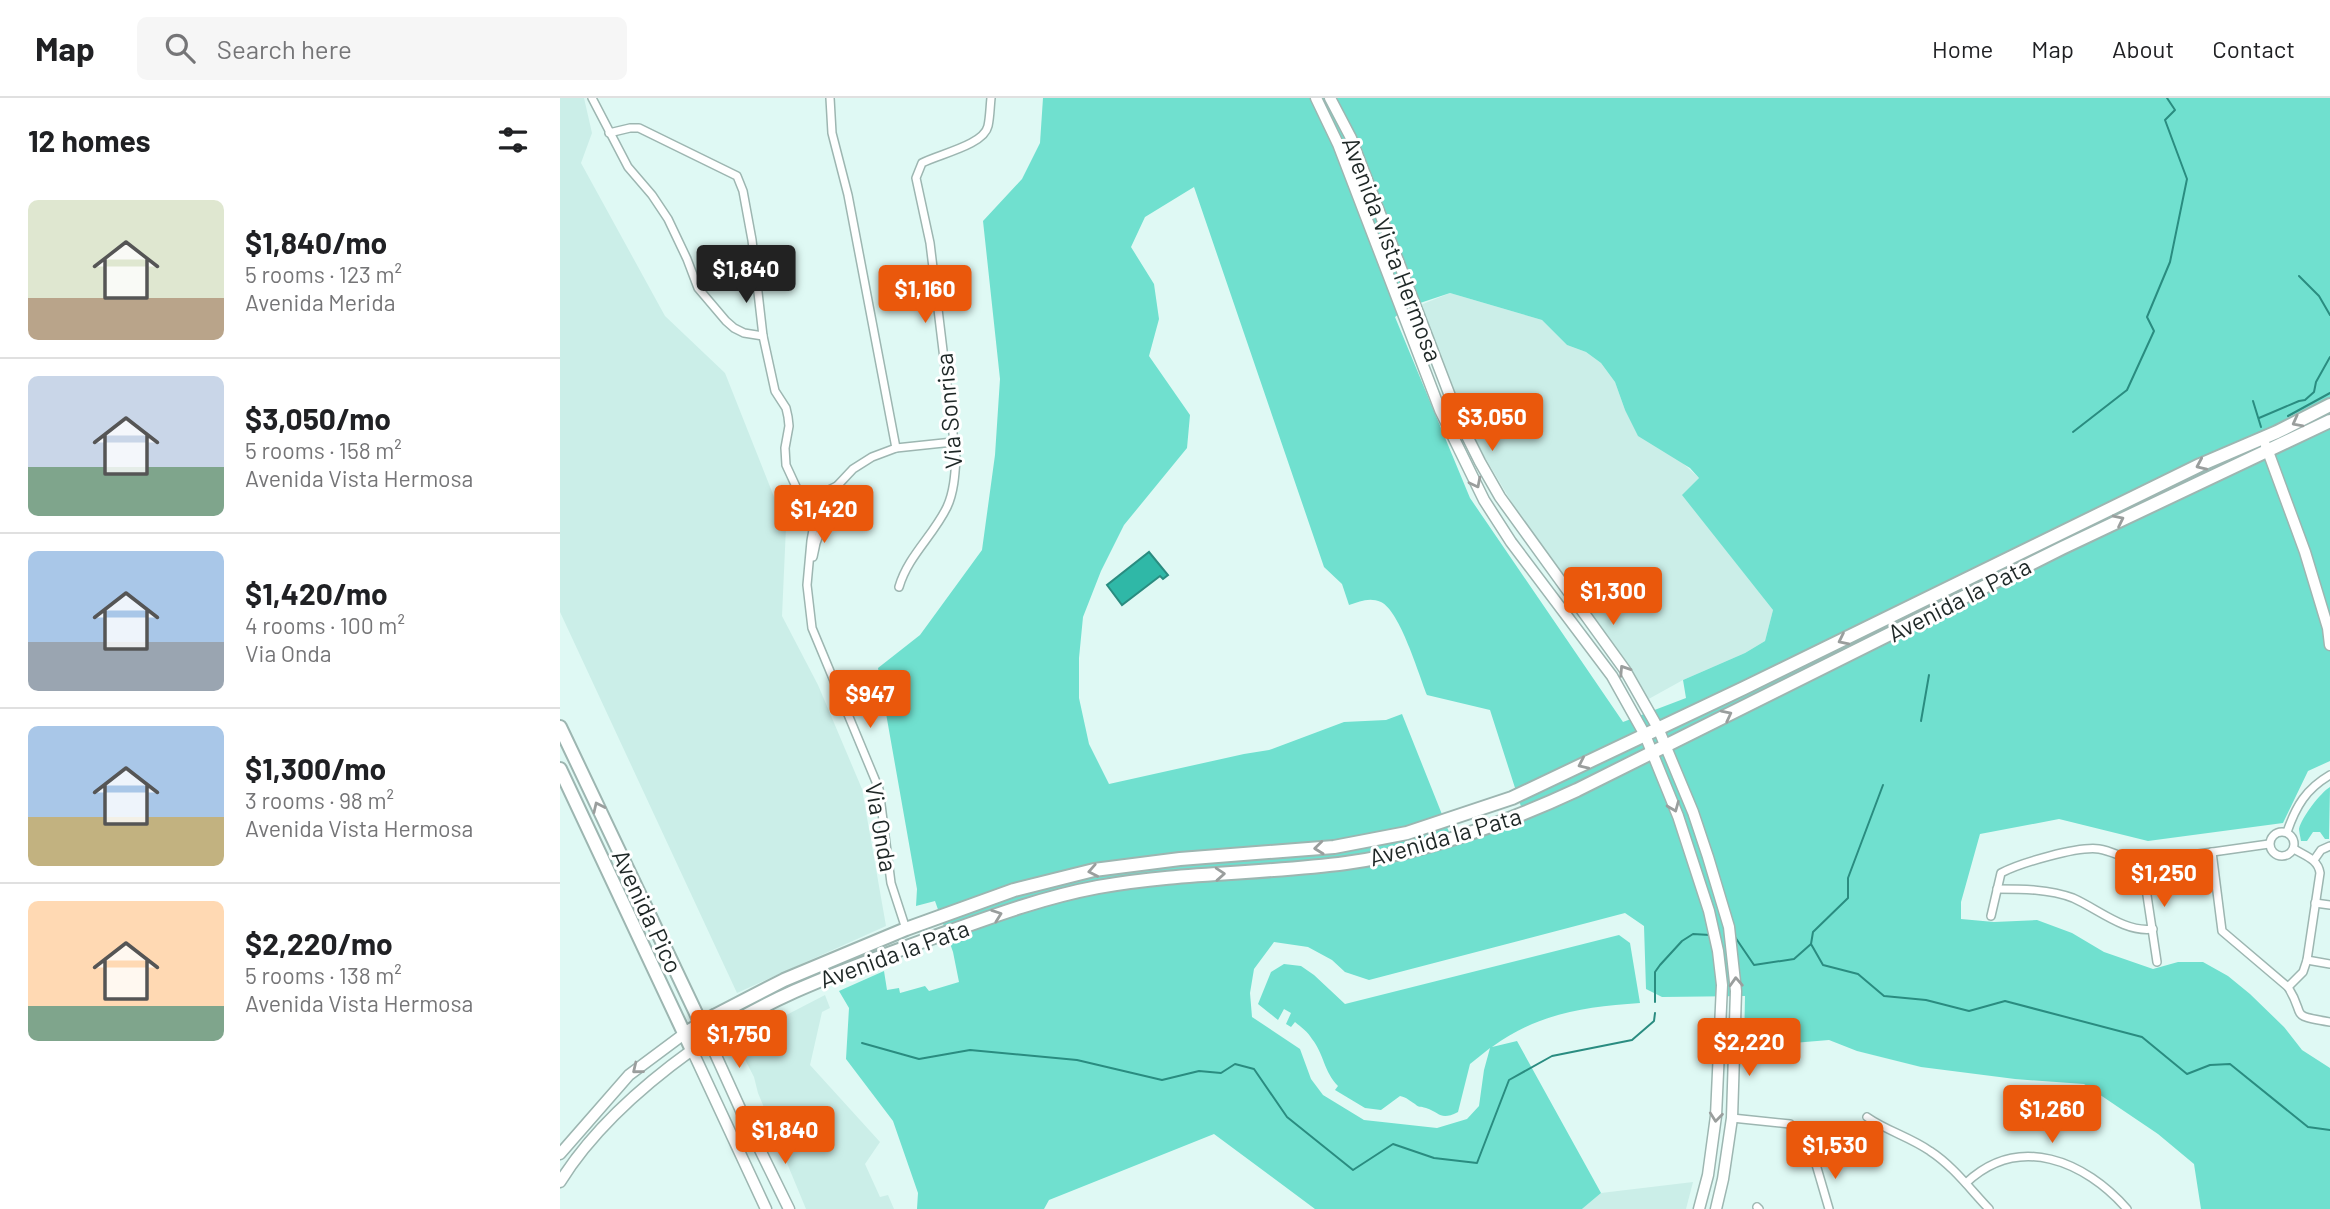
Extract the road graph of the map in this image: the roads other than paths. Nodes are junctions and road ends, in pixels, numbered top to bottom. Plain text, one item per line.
1 (592, 98) edge
2 (830, 98) edge
3 (991, 98) edge
4 (1316, 98) edge
5 (1330, 98) edge
6 (609, 133) junction
7 (763, 336) junction
8 (2330, 405) edge
9 (2330, 421) edge
10 (953, 442) junction
11 (2266, 444) junction
12 (896, 448) junction
13 (837, 486) junction
14 (821, 503) junction
15 (830, 506) junction
16 (815, 519) junction
17 (826, 525) junction
18 (808, 567) junction
19 (898, 587) dead end
20 (2330, 645) edge
21 (560, 727) edge
22 (1658, 728) junction
23 (1645, 735) junction
24 (1666, 746) junction
25 (1653, 753) junction
26 (560, 769) edge
27 (2330, 775) edge
28 (2287, 832) junction
29 (2269, 844) junction
30 (2330, 846) edge
31 (2294, 849) junction
32 (2211, 852) junction
33 (2314, 860) junction
34 (2141, 862) junction
35 (1997, 889) junction
36 (2315, 903) junction
37 (2330, 905) edge
38 (1991, 916) dead end
39 (906, 929) junction
40 (2152, 929) junction
41 (887, 955) junction
42 (2307, 960) junction
43 (2157, 962) dead end
44 (2330, 964) edge
45 (2288, 987) junction
46 (2330, 1022) edge
47 (701, 1024) junction
48 (684, 1034) junction
49 (708, 1038) junction
50 (692, 1050) junction
51 (1867, 1117) dead end
52 (1731, 1118) junction
53 (1790, 1124) dead end
54 (560, 1154) edge
55 (1815, 1161) dead end
56 (560, 1182) edge
57 (1966, 1183) junction
58 (766, 1209) edge
59 (789, 1209) edge
60 (1699, 1209) edge
61 (1716, 1209) edge
62 (1829, 1209) edge
63 (1989, 1209) edge
64 (2127, 1209) edge

1 - 6 street
2 - 12 street
3 - 10 street, Via Sonrisa
4 -> 23 main road, Avenida Vista Hermosa
22 -> 5 main road, Avenida Vista Hermosa
6 - 7 street
6 - 7 street
7 - 16 street
8 -> 11 highway, Avenida la Pata
9 - 11 highway, Avenida la Pata
10 - 12 street, Via Onda
10 - 19 street, Via Sonrisa
11 - 20 main road
11 -> 22 highway, Avenida la Pata
24 -> 11 highway, Avenida la Pata
12 - 13 street, Via Onda
13 - 14 street, Via Onda
13 - 15 street, Via Onda
14 - 15 street
14 - 16 street, Via Onda
15 - 17 street, Via Onda
16 - 17 street
16 - 18 street, Via Onda
17 - 18 street, Via Onda
18 - 39 street, Via Onda
47 -> 21 highway, Avenida Pico
22 - 23 highway, Avenida la Pata
22 - 24 main road, Avenida Vista Hermosa
23 - 25 main road, Avenida Vista Hermosa
23 -> 39 highway, Avenida la Pata
24 - 25 highway, Avenida la Pata
52 -> 24 main road, Avenida Vista Hermosa
41 -> 25 highway, Avenida la Pata
25 -> 60 main road, Avenida Vista Hermosa
26 - 48 highway, Avenida Pico
27 - 28 street
28 - 29 street
28 - 31 street
29 - 31 street
29 - 32 street
30 - 33 street
31 - 33 street
32 - 34 street
32 - 45 street
33 - 36 street
34 - 35 street
34 - 40 street
35 - 38 street
35 - 40 street
36 - 37 street
36 - 42 street
39 - 41 highway
39 - 47 highway, Avenida la Pata
40 - 43 street
41 - 49 highway, Avenida la Pata
42 - 44 street
42 - 45 street
45 - 46 street
47 - 48 highway, Avenida la Pata
47 - 49 highway, Avenida Pico
48 - 50 highway, Avenida Pico
48 -> 54 main road, Avenida la Pata
49 - 50 highway, Avenida la Pata
49 - 59 main road, Avenida Pico
50 - 56 main road, Avenida la Pata
50 - 58 main road, Avenida Pico
51 - 57 street
52 - 53 street
52 - 61 main road, Avenida Vista Hermosa
55 - 62 street
57 - 63 street
57 - 64 street

